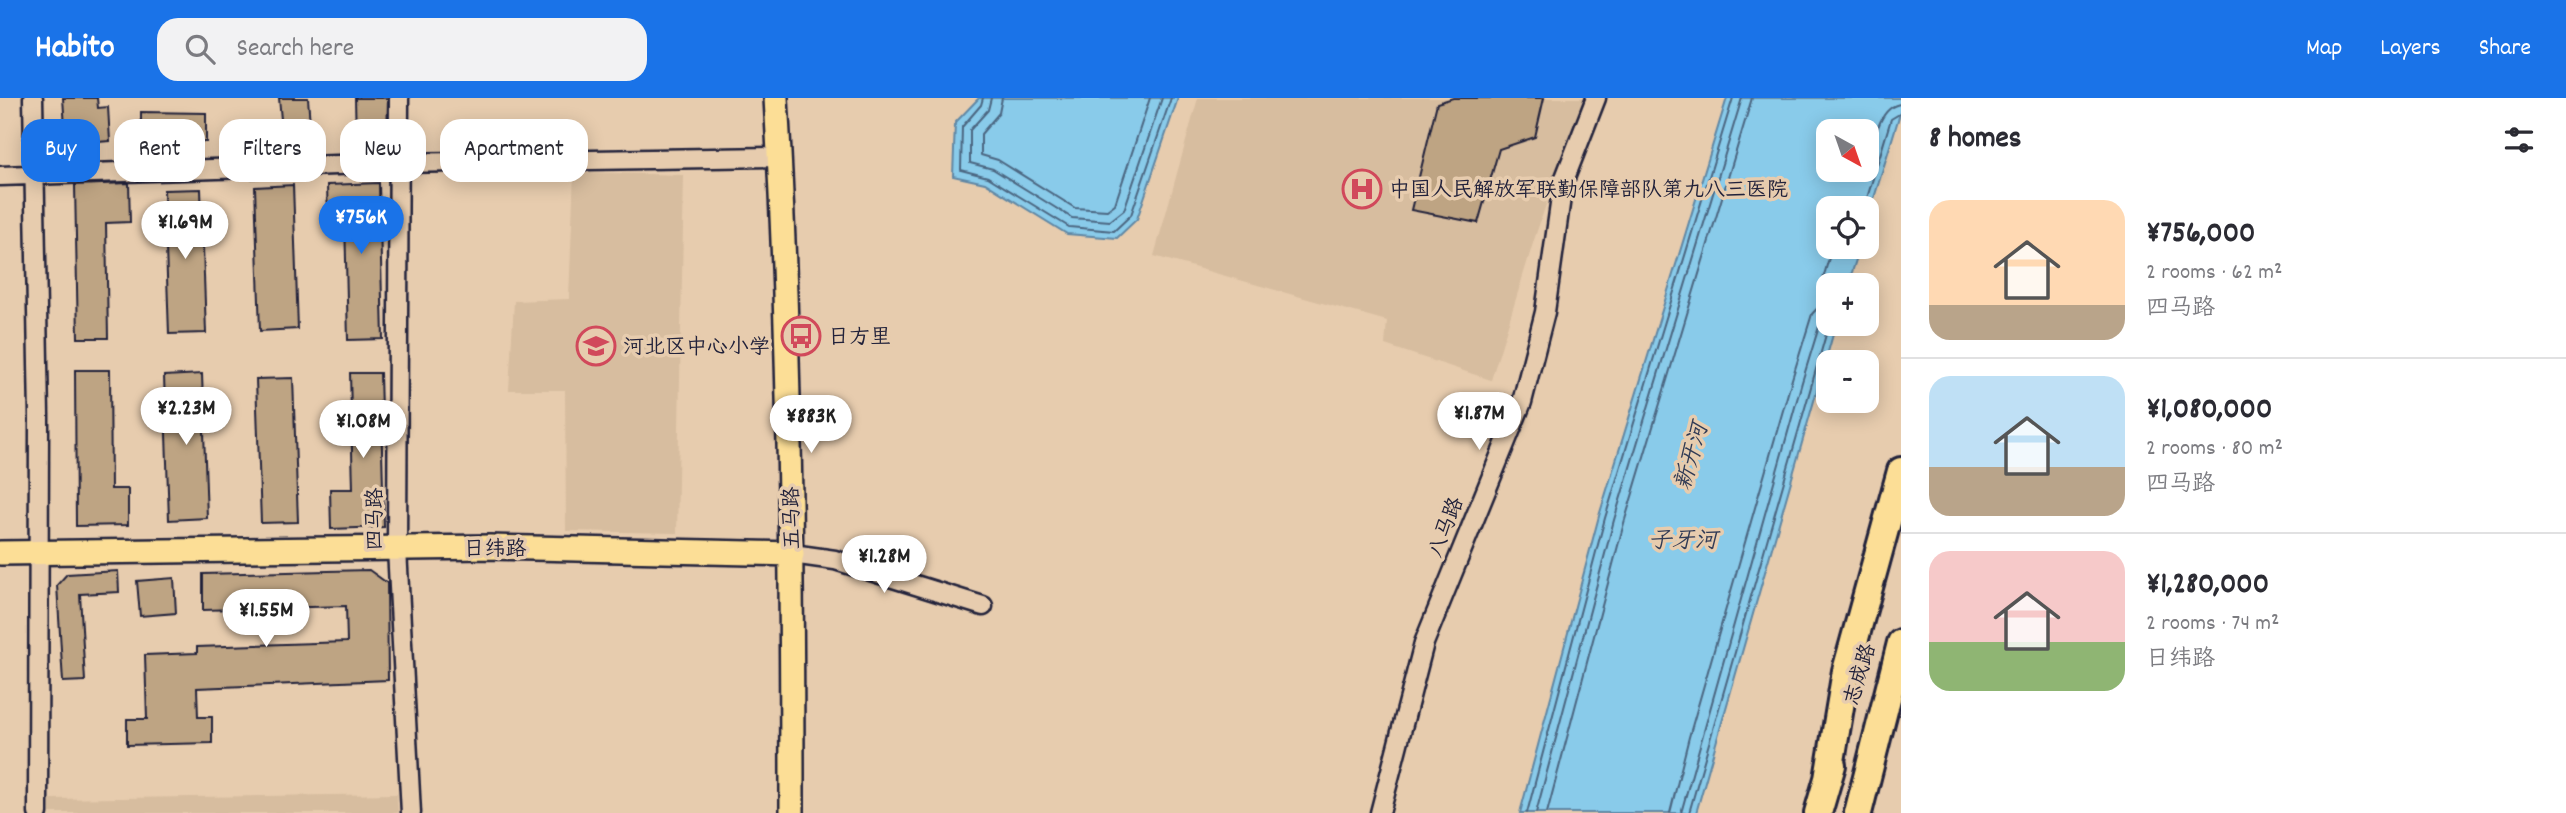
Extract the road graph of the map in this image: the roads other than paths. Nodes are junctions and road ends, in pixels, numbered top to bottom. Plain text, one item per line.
1 (33, 98) edge
2 (399, 98) edge
3 (776, 98) edge
4 (1596, 98) edge
5 (33, 119) edge
6 (399, 119) edge
7 (779, 156) junction
8 (426, 162) edge
9 (340, 165) edge
10 (100, 174) edge
11 (0, 176) edge
12 (21, 176) edge
13 (34, 182) edge
14 (398, 182) edge
15 (1901, 471) edge
16 (1901, 535) edge
17 (397, 549) junction
18 (0, 553) edge
19 (38, 553) junction
20 (792, 554) junction
21 (983, 606) dead end
22 (1901, 643) edge
23 (1901, 699) edge
24 (1828, 779) junction
25 (38, 813) edge
26 (411, 813) edge
27 (792, 813) edge
28 (1380, 813) edge
29 (1818, 813) edge
30 (1859, 813) edge

1 - 5 street
2 - 6 street, 四马路
3 - 7 main road, 五马路
4 - 28 street, 八马路
7 - 8 street
7 - 20 main road, 五马路
9 - 10 street
11 - 12 street
13 - 19 street
14 - 17 street, 四马路
15 - 24 highway
16 - 24 highway, 志成路
17 - 19 main road, 日纬路
17 - 20 main road, 日纬路
17 - 26 street, 四马路
18 - 19 main road, 日纬路
19 - 25 street
20 - 21 street, 日纬路
20 - 27 main road, 五马路
22 - 30 highway, 志成路
23 - 30 highway
24 - 29 highway, 志成路

